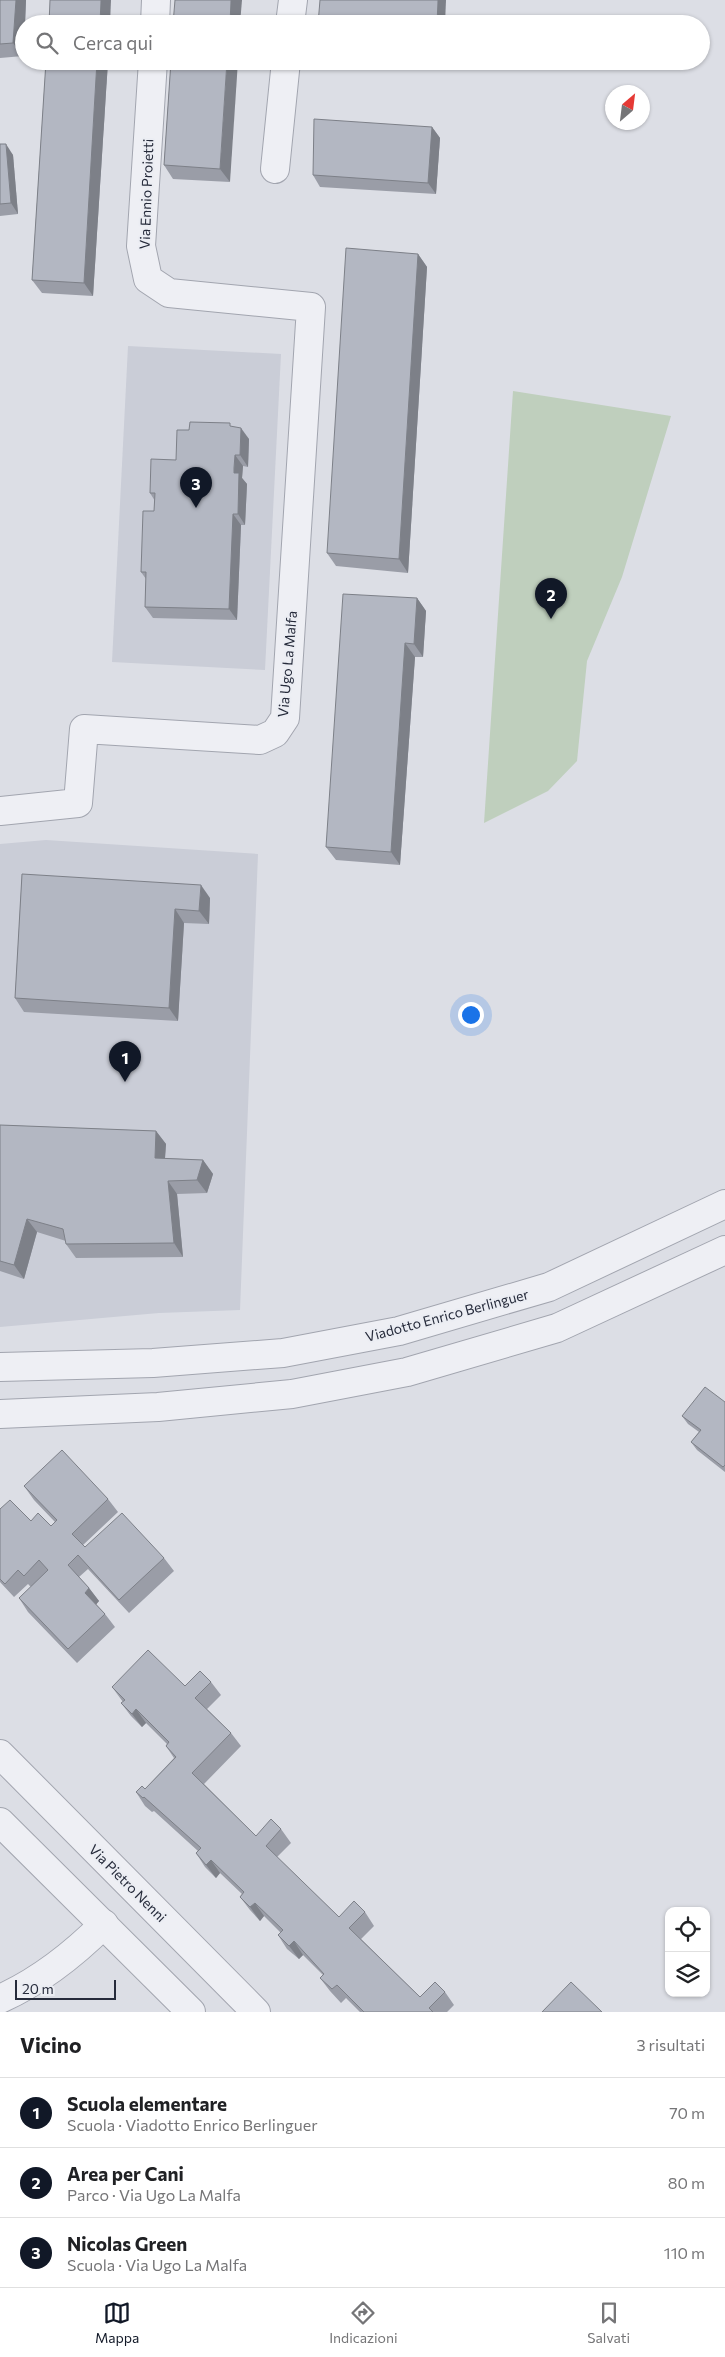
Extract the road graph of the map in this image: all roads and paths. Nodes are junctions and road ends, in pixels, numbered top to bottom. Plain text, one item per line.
1 (156, 0) edge
2 (293, 0) edge
3 (155, 15) edge
4 (291, 15) edge
5 (151, 70) edge
6 (285, 70) edge
7 (275, 169) dead end
8 (311, 307) joint
9 (0, 811) edge
10 (725, 1204) edge
11 (725, 1250) edge
12 (153, 1363) junction
13 (0, 1367) edge
14 (158, 1407) junction
15 (0, 1414) edge
16 (0, 1754) edge
17 (0, 1822) edge
18 (104, 1924) junction
19 (0, 1999) edge
20 (191, 2012) edge
21 (256, 2012) edge

1 - 3 street
2 - 4 street
5 - 8 street, Via Ennio Proietti
6 - 7 street
8 - 9 street, Via Ugo La Malfa
10 - 12 street, Viadotto Enrico Berlinguer
11 - 14 street
12 - 13 street, Viadotto Enrico Berlinguer
12 - 14 street
14 - 15 street
16 - 21 street, Via Pietro Nenni
17 - 18 street
18 - 19 street
18 - 20 street

